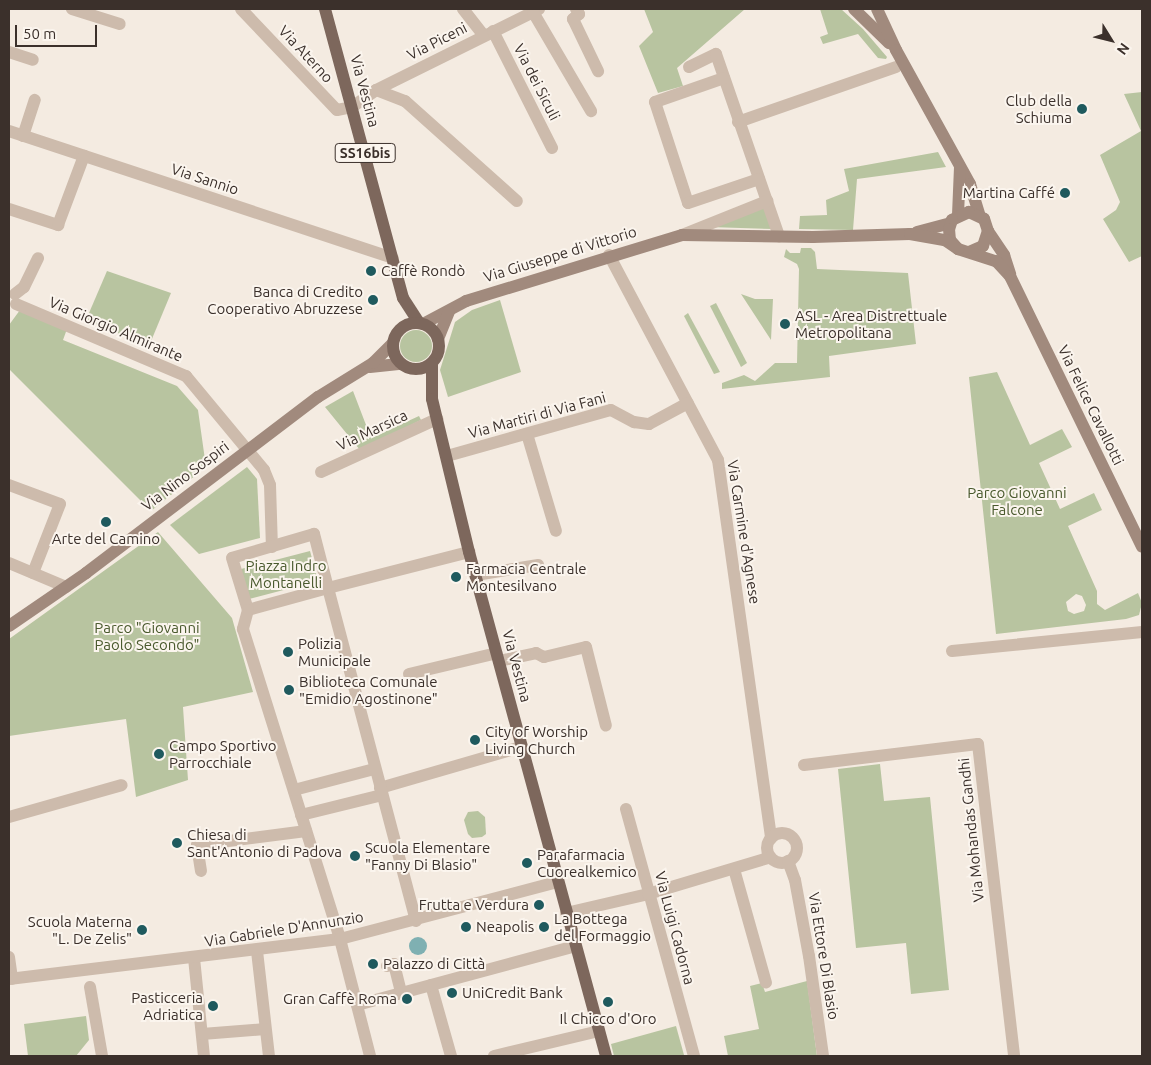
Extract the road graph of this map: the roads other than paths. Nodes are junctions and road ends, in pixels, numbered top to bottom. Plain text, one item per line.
1 (72, 9) edge
2 (241, 9) edge
3 (325, 9) edge
4 (463, 9) edge
5 (576, 9) edge
6 (854, 9) edge
7 (877, 9) edge
8 (536, 10) edge
9 (120, 24) dead end
10 (488, 33) junction
11 (896, 50) junction
12 (9, 52) edge
13 (32, 60) dead end
14 (689, 67) dead end
15 (896, 67) dead end
16 (598, 71) dead end
17 (724, 78) junction
18 (376, 90) junction
19 (35, 100) dead end
20 (352, 107) junction
21 (591, 111) dead end
22 (738, 122) junction
23 (9, 131) edge
24 (23, 136) junction
25 (552, 148) dead end
26 (84, 156) junction
27 (960, 167) junction
28 (759, 179) junction
29 (517, 201) dead end
30 (767, 201) junction
31 (9, 209) edge
32 (980, 216) junction
33 (954, 219) junction
34 (705, 230) junction
35 (988, 231) junction
36 (910, 234) junction
37 (778, 236) junction
38 (963, 250) junction
39 (609, 255) junction
40 (38, 258) dead end
41 (392, 258) junction
42 (1010, 276) junction
43 (403, 298) junction
44 (12, 299) edge
45 (450, 310) junction
46 (421, 323) junction
47 (394, 338) junction
48 (438, 339) junction
49 (432, 363) junction
50 (401, 364) junction
51 (365, 368) junction
52 (414, 369) junction
53 (432, 399) junction
54 (688, 403) junction
55 (436, 418) junction
56 (527, 434) junction
57 (246, 450) junction
58 (447, 456) junction
59 (322, 472) dead end
60 (9, 485) edge
61 (556, 531) dead end
62 (272, 547) junction
63 (1142, 547) edge
64 (469, 552) junction
65 (9, 563) edge
66 (538, 565) dead end
67 (33, 573) junction
68 (476, 575) junction
69 (66, 587) junction
70 (328, 588) junction
71 (248, 610) junction
72 (26, 612) junction
73 (9, 619) edge
74 (9, 626) edge
75 (1141, 631) edge
76 (952, 651) dead end
77 (498, 657) junction
78 (409, 674) dead end
79 (606, 726) dead end
80 (521, 747) junction
81 (804, 765) dead end
82 (374, 769) junction
83 (122, 785) dead end
84 (294, 790) junction
85 (381, 792) junction
86 (626, 809) dead end
87 (301, 815) junction
88 (9, 818) edge
89 (306, 831) junction
90 (771, 838) junction
91 (771, 858) junction
92 (788, 862) junction
93 (734, 869) junction
94 (201, 871) dead end
95 (558, 882) junction
96 (648, 894) junction
97 (566, 913) junction
98 (416, 921) junction
99 (340, 939) junction
100 (575, 946) junction
101 (257, 951) junction
102 (9, 958) edge
103 (194, 958) junction
104 (387, 966) dead end
105 (10, 979) edge
106 (766, 983) dead end
107 (90, 987) dead end
108 (432, 988) junction
109 (401, 993) junction
110 (357, 1005) junction
111 (265, 1029) junction
112 (599, 1031) junction
113 (202, 1034) junction
114 (102, 1056) edge
115 (204, 1056) edge
116 (269, 1056) edge
117 (370, 1056) edge
118 (451, 1056) edge
119 (494, 1056) edge
120 (606, 1056) edge
121 (693, 1056) edge
122 (823, 1056) edge
123 (1014, 1056) edge

1 - 9 street
2 - 20 street, Via Aterno
3 - 20 main road, Via Vestina / SS16bis
4 - 10 street, Via dei Siculi
5 - 16 street
6 - 11 street
7 - 11 street
8 - 10 street, Via Piceni
8 - 21 street
10 - 18 street, Via Piceni
10 - 25 street, Via dei Siculi
11 - 27 street
12 - 13 street
14 - 17 street
15 - 22 street
17 - 22 street
17 - 28 street
18 - 20 street, Via Piceni
18 - 29 street
19 - 24 street
20 - 41 main road, Via Vestina / SS16bis
22 - 28 street
23 - 24 street, Via Sannio
24 - 26 street, Via Sannio
26 - 31 street
26 - 41 street, Via Sannio
27 - 32 street
27 - 33 street
28 - 30 street
30 - 34 street, Via Giuseppe di Vittorio
30 - 37 street
32 - 33 street
32 - 35 street
33 - 36 street, Via Giuseppe di Vittorio
33 - 38 street
34 - 37 street, Via Giuseppe di Vittorio
34 - 39 street, Via Giuseppe di Vittorio
35 - 38 street
35 - 42 street, Via Felice Cavallotti
36 - 37 street, Via Giuseppe di Vittorio
36 - 38 street, Via Giuseppe di Vittorio
38 - 42 street, Via Felice Cavallotti
39 - 45 street, Via Giuseppe di Vittorio
39 - 54 street, Via Carmine d'Agnese
40 - 44 street
41 - 43 main road, Via Vestina / SS16bis
42 - 63 street, Via Felice Cavallotti
43 - 46 main road, Via Vestina / SS16bis
43 - 47 main road, Via Vestina / SS16bis
44 - 57 street, Via Giorgio Almirante
45 - 46 street, Via Giuseppe di Vittorio
45 - 48 street
46 - 47 main road
46 - 48 main road, SS16bis
47 - 50 main road
47 - 51 street, Via Nino Sospiri
48 - 49 main road
49 - 52 main road
49 - 53 main road, Via Vestina
50 - 51 street, Via Nino Sospiri
50 - 52 main road
51 - 57 street, Via Nino Sospiri
52 - 53 main road, Via Vestina
53 - 55 main road, Via Vestina
54 - 56 street, Via Martiri di Via Fani
54 - 90 street, Via Carmine d'Agnese
55 - 58 main road, Via Vestina
55 - 59 street, Via Marsica
56 - 58 street, Via Martiri di Via Fani
56 - 61 street
57 - 62 street, Via Giorgio Almirante
57 - 69 street, Via Nino Sospiri
58 - 64 main road, Via Vestina
60 - 67 street
62 - 70 street
62 - 71 street
64 - 68 main road, Via Vestina
64 - 70 street
65 - 67 street
66 - 68 street
67 - 69 street
68 - 77 main road, Via Vestina
69 - 72 street, Via Nino Sospiri
70 - 71 street
70 - 82 street
71 - 84 street
72 - 73 street, Via Nino Sospiri
72 - 74 street, Via Nino Sospiri
75 - 76 street
77 - 78 street
77 - 79 street
77 - 80 main road, Via Vestina
80 - 85 street
80 - 95 main road, Via Vestina
81 - 123 street, Via Mohandas Gandhi
82 - 84 street
82 - 85 street
83 - 88 street
84 - 87 street
85 - 87 street
85 - 98 street
86 - 96 street, Via Luigi Cadorna
87 - 89 street
89 - 94 street
89 - 99 street
90 - 91 street
90 - 92 street
91 - 92 street
91 - 93 street
92 - 122 street, Via Ettore Di Blasio
93 - 96 street
93 - 106 street
95 - 97 main road, Via Vestina
95 - 98 street, Via Gabriele D'Annunzio
96 - 97 street
96 - 121 street, Via Luigi Cadorna
97 - 100 main road, Via Vestina
98 - 99 street, Via Gabriele D'Annunzio
99 - 101 street, Via Gabriele D'Annunzio
99 - 110 street
100 - 108 street
100 - 112 main road, Via Vestina
101 - 103 street, Via Gabriele D'Annunzio
101 - 111 street
102 - 105 street
103 - 105 street, Via Gabriele D'Annunzio
103 - 113 street
104 - 109 street
107 - 114 street
108 - 109 street
108 - 118 street
109 - 110 street
110 - 117 street
111 - 113 street
111 - 116 street
112 - 119 street
112 - 120 main road, Via Vestina
113 - 115 street

